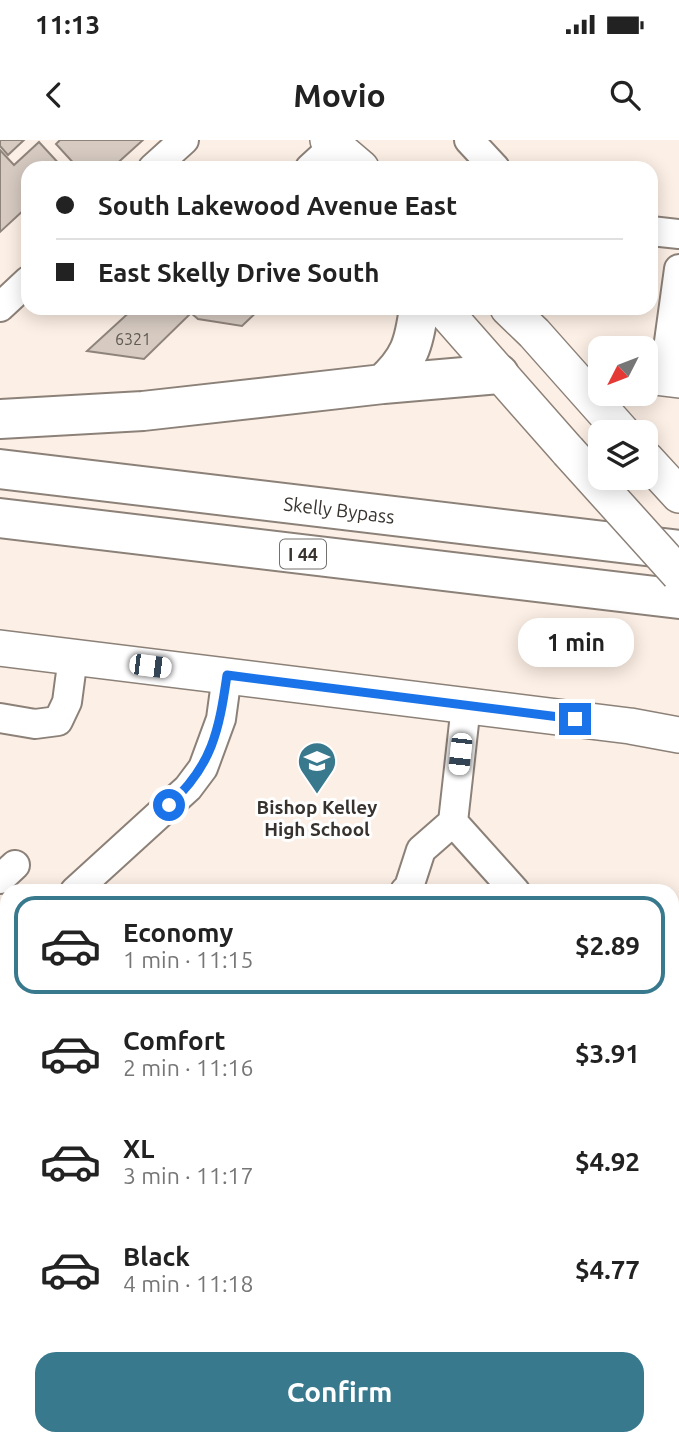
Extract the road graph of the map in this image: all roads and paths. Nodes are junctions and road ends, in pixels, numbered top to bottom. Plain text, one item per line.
1 (184, 140) edge
2 (469, 140) edge
3 (320, 155) edge
4 (161, 161) edge
5 (339, 161) edge
6 (488, 161) edge
7 (658, 232) edge
8 (679, 234) edge
9 (679, 269) edge
10 (21, 288) edge
11 (0, 307) edge
12 (418, 315) edge
13 (448, 315) edge
14 (516, 315) edge
15 (499, 374) junction
16 (586, 374) edge
17 (663, 378) edge
18 (383, 384) junction
19 (0, 419) edge
20 (615, 420) edge
21 (0, 469) edge
22 (658, 472) edge
23 (679, 495) edge
24 (0, 518) edge
25 (679, 550) edge
26 (679, 574) edge
27 (679, 599) edge
28 (0, 648) edge
29 (74, 657) junction
30 (227, 675) junction
31 (466, 705) junction
32 (0, 718) edge
33 (679, 735) edge
34 (453, 821) junction
35 (83, 884) edge
36 (410, 884) edge
37 (510, 884) edge

1 - 4 street
2 - 6 street
3 - 5 main road
7 - 8 street
9 - 17 street
10 - 11 street
12 - 18 highway
13 - 15 main road
14 - 16 main road
15 - 16 main road
15 - 18 highway
15 - 26 main road, bridge
16 - 20 main road
18 - 19 highway
21 - 25 highway, Skelly Bypass
22 - 23 main road
24 - 27 highway, I 44
28 - 29 main road
29 - 30 main road
29 - 32 street
30 - 31 main road
30 - 35 street
31 - 33 main road
31 - 34 street
34 - 36 street
34 - 37 street

